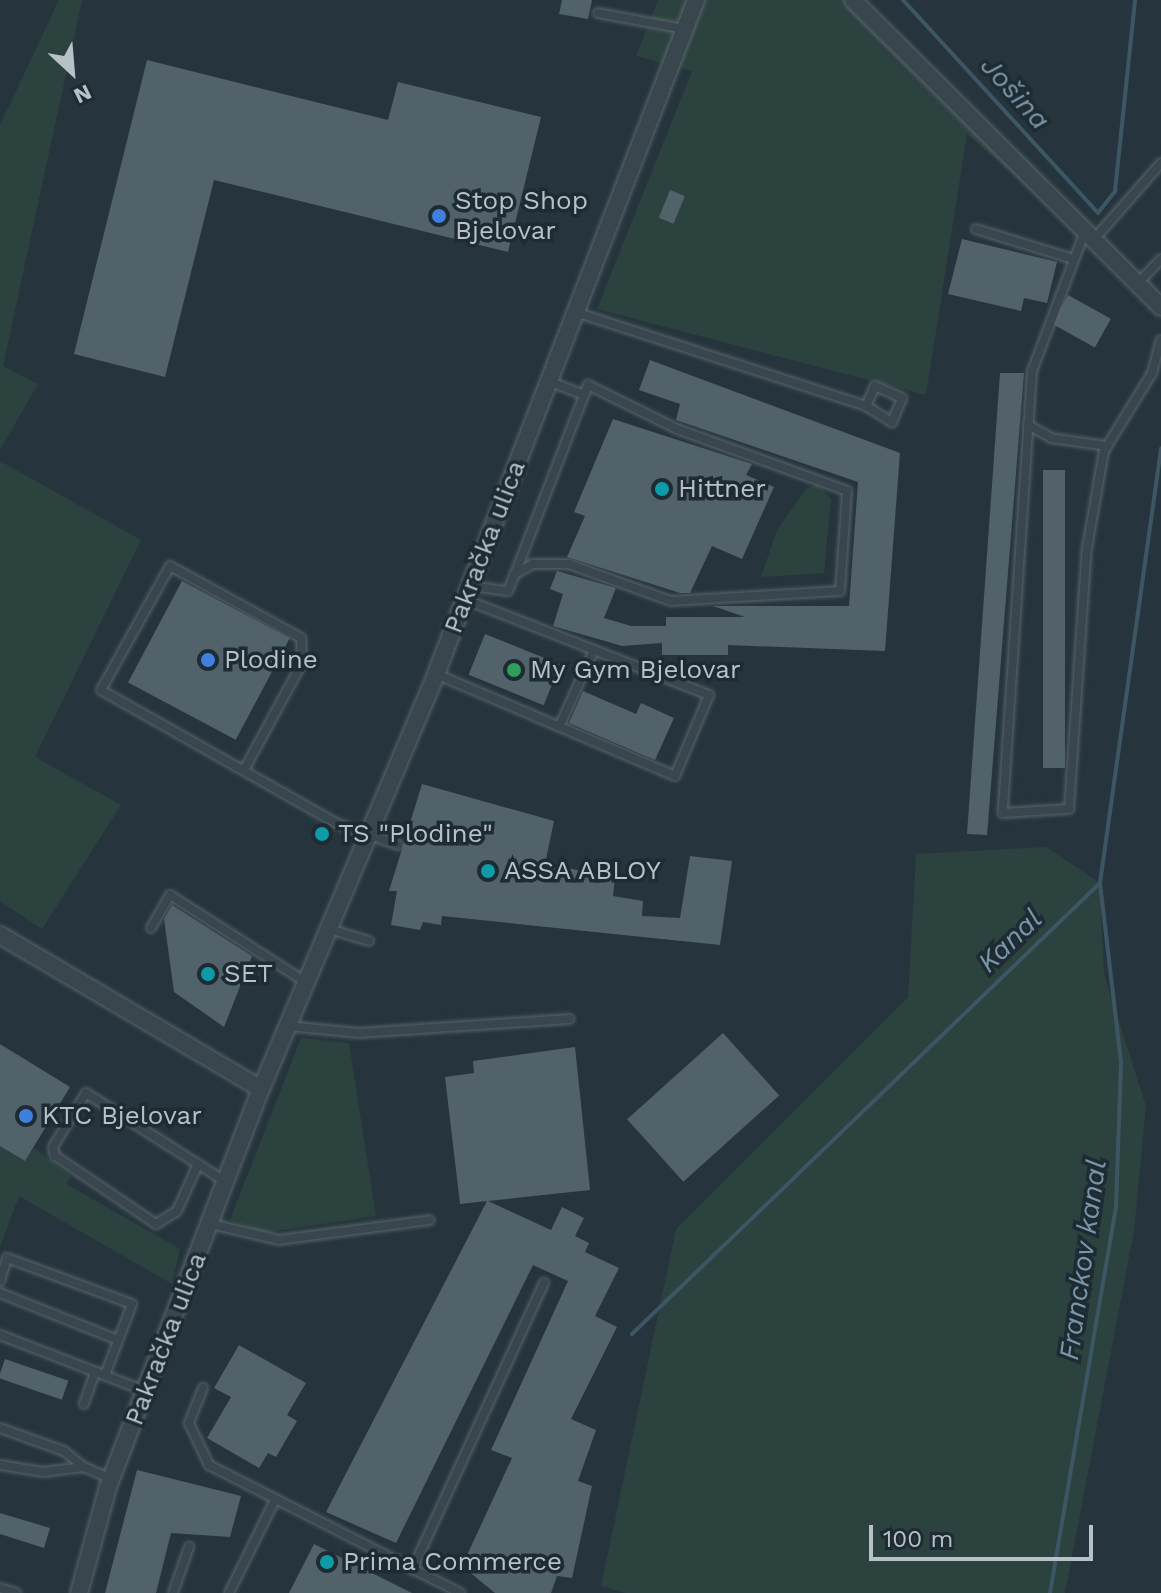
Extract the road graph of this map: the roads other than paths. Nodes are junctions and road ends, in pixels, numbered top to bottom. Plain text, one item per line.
1 (696, 0) edge
2 (853, 0) edge
3 (598, 13) dead end
4 (685, 29) junction
5 (1161, 163) edge
6 (976, 229) dead end
7 (1092, 231) junction
8 (1073, 259) junction
9 (1161, 259) edge
10 (1139, 282) junction
11 (1161, 307) edge
12 (574, 312) junction
13 (1161, 340) edge
14 (547, 381) junction
15 (584, 395) junction
16 (866, 406) junction
17 (1028, 425) junction
18 (1107, 446) junction
19 (515, 574) junction
20 (468, 593) junction
21 (594, 650) junction
22 (436, 674) junction
23 (561, 723) junction
24 (244, 770) junction
25 (363, 836) junction
26 (398, 845) dead end
27 (151, 928) dead end
28 (325, 928) junction
29 (0, 935) edge
30 (369, 941) dead end
31 (304, 981) junction
32 (570, 1019) dead end
33 (286, 1026) junction
34 (261, 1089) junction
35 (198, 1164) junction
36 (227, 1183) junction
37 (430, 1220) dead end
38 (211, 1224) junction
39 (0, 1281) edge
40 (544, 1283) dead end
41 (0, 1293) edge
42 (0, 1335) edge
43 (118, 1340) junction
44 (95, 1372) junction
45 (105, 1375) junction
46 (203, 1388) dead end
47 (145, 1392) junction
48 (84, 1404) dead end
49 (0, 1428) edge
50 (0, 1465) edge
51 (84, 1467) junction
52 (111, 1480) junction
53 (274, 1502) junction
54 (189, 1547) dead end
55 (412, 1570) junction
56 (0, 1588) edge
57 (16, 1593) edge
58 (79, 1593) edge
59 (173, 1593) edge
60 (229, 1593) edge
61 (460, 1593) edge

1 - 4 street, Pakračka ulica
2 - 7 street
3 - 4 lane
4 - 12 street, Pakračka ulica
5 - 7 lane
6 - 8 lane
7 - 8 lane
7 - 10 street
8 - 17 lane
9 - 10 lane
10 - 11 street
12 - 14 street, Pakračka ulica
12 - 16 lane
13 - 18 lane
14 - 15 lane
14 - 20 street, Pakračka ulica
15 - 19 lane
15 - 19 lane
16 - 16 lane
17 - 18 lane
17 - 18 lane
19 - 20 lane
20 - 21 lane
20 - 22 street, Pakračka ulica
21 - 23 lane
21 - 23 lane
22 - 23 lane
22 - 25 street, Pakračka ulica
24 - 24 lane
24 - 25 lane
25 - 26 lane
25 - 28 street, Pakračka ulica
27 - 31 lane
28 - 30 lane
28 - 31 street, Pakračka ulica
29 - 34 street
31 - 33 street, Pakračka ulica
32 - 33 lane
33 - 34 street, Pakračka ulica
34 - 36 street, Pakračka ulica
35 - 35 lane
35 - 36 lane
36 - 38 street, Pakračka ulica
37 - 38 lane
38 - 47 street, Pakračka ulica
39 - 43 lane
40 - 55 lane
41 - 43 lane
42 - 44 lane
43 - 45 lane
44 - 45 lane
44 - 48 lane
45 - 47 lane
46 - 53 lane
47 - 52 street, Pakračka ulica
49 - 51 lane
50 - 51 lane
51 - 52 lane
52 - 58 street, Pakračka ulica
53 - 55 lane
53 - 60 lane
54 - 59 lane
55 - 61 lane
56 - 57 lane

